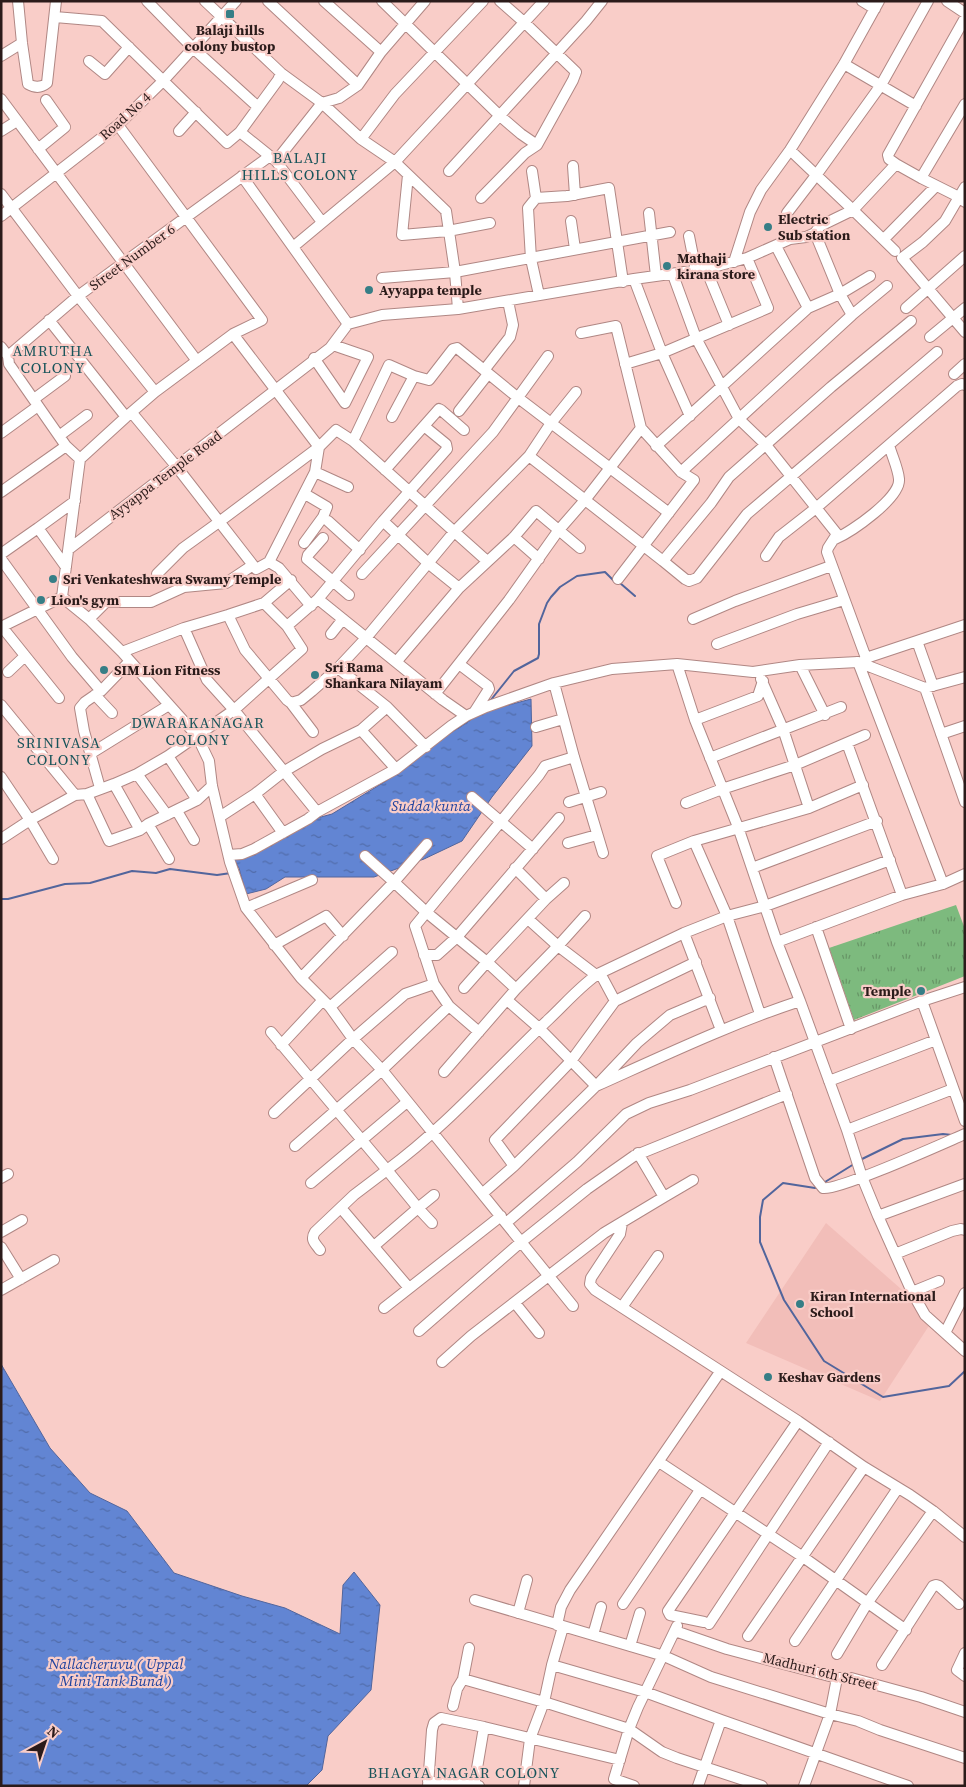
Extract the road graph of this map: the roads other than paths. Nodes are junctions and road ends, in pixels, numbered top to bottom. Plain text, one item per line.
1 (18, 1) edge
2 (56, 1) edge
3 (147, 1) edge
4 (205, 1) edge
5 (236, 1) edge
6 (268, 1) edge
7 (324, 1) edge
8 (382, 1) edge
9 (425, 1) edge
10 (483, 1) edge
11 (500, 1) edge
12 (544, 1) edge
13 (602, 1) edge
14 (862, 1) edge
15 (928, 1) edge
16 (947, 1) edge
17 (877, 5) edge
18 (965, 13) edge
19 (220, 16) junction
20 (55, 17) junction
21 (965, 18) edge
22 (405, 23) junction
23 (525, 23) junction
24 (22, 43) junction
25 (129, 47) junction
26 (192, 48) junction
27 (381, 52) junction
28 (557, 52) junction
29 (435, 53) junction
30 (1, 56) edge
31 (89, 61) dead end
32 (844, 64) junction
33 (281, 72) junction
34 (163, 81) junction
35 (358, 85) junction
36 (468, 85) junction
37 (881, 85) junction
38 (1, 99) edge
39 (46, 100) dead end
40 (322, 103) junction
41 (965, 104) edge
42 (916, 106) junction
43 (258, 107) junction
44 (196, 112) junction
45 (500, 116) junction
46 (17, 120) junction
47 (118, 125) junction
48 (1, 131) edge
49 (179, 131) dead end
50 (240, 132) junction
51 (361, 138) junction
52 (537, 145) junction
53 (38, 149) junction
54 (790, 150) junction
55 (273, 159) junction
56 (395, 162) junction
57 (896, 164) junction
58 (573, 166) dead end
59 (449, 171) dead end
60 (532, 171) dead end
61 (56, 174) junction
62 (817, 174) junction
63 (408, 175) junction
64 (242, 176) junction
65 (921, 178) junction
66 (936, 186) junction
67 (965, 187) edge
68 (1, 194) edge
69 (575, 194) junction
70 (481, 198) dead end
71 (536, 198) junction
72 (962, 200) edge
73 (12, 209) junction
74 (853, 210) junction
75 (787, 212) dead end
76 (649, 213) dead end
77 (1, 216) edge
78 (187, 216) junction
79 (571, 221) dead end
80 (322, 222) junction
81 (490, 223) dead end
82 (448, 231) junction
83 (670, 232) dead end
84 (815, 233) junction
85 (652, 235) junction
86 (689, 236) dead end
87 (884, 239) junction
88 (617, 242) junction
89 (776, 246) junction
90 (292, 247) junction
91 (575, 249) junction
92 (895, 251) dead end
93 (965, 256) edge
94 (747, 258) junction
95 (531, 259) junction
96 (734, 262) junction
97 (124, 263) junction
98 (701, 270) junction
99 (455, 272) junction
100 (673, 274) junction
101 (656, 276) junction
102 (870, 276) dead end
103 (382, 278) dead end
104 (629, 280) junction
105 (887, 286) dead end
106 (928, 289) junction
107 (538, 294) junction
108 (840, 294) junction
109 (78, 296) junction
110 (508, 301) junction
111 (808, 308) junction
112 (906, 308) dead end
113 (965, 308) edge
114 (458, 309) junction
115 (852, 315) junction
116 (953, 318) junction
117 (49, 320) junction
118 (910, 321) dead end
119 (348, 324) junction
120 (729, 325) junction
121 (581, 332) dead end
122 (965, 332) edge
123 (233, 334) junction
124 (930, 337) dead end
125 (696, 338) junction
126 (333, 345) junction
127 (1, 347) edge
128 (937, 352) dead end
129 (662, 353) junction
130 (548, 356) dead end
131 (314, 358) junction
132 (197, 361) junction
133 (6, 364) edge
134 (625, 364) junction
135 (965, 364) edge
136 (486, 372) junction
137 (954, 374) dead end
138 (65, 376) dead end
139 (414, 376) junction
140 (965, 385) edge
141 (721, 388) junction
142 (275, 390) junction
143 (155, 392) junction
144 (576, 392) dead end
145 (517, 397) junction
146 (36, 402) junction
147 (459, 410) dead end
148 (87, 415) dead end
149 (129, 415) junction
150 (690, 416) junction
151 (392, 417) dead end
152 (739, 419) junction
153 (551, 423) junction
154 (424, 426) junction
155 (641, 428) junction
156 (464, 430) dead end
157 (1, 432) edge
158 (59, 436) junction
159 (353, 441) junction
160 (766, 445) junction
161 (889, 445) junction
162 (66, 446) junction
163 (656, 446) junction
164 (319, 447) junction
165 (529, 456) junction
166 (80, 459) junction
167 (176, 466) junction
168 (611, 468) junction
169 (385, 470) junction
170 (315, 472) junction
171 (681, 472) junction
172 (791, 476) junction
173 (348, 487) dead end
174 (1, 492) edge
175 (409, 492) junction
176 (305, 494) junction
177 (585, 500) junction
178 (75, 501) junction
179 (425, 505) junction
180 (816, 508) junction
181 (669, 513) junction
182 (383, 520) junction
183 (328, 521) dead end
184 (220, 522) junction
185 (38, 528) junction
186 (558, 531) junction
187 (454, 532) junction
188 (398, 535) junction
189 (514, 537) junction
190 (323, 538) dead end
191 (835, 539) junction
192 (304, 543) dead end
193 (642, 546) junction
194 (580, 548) dead end
195 (69, 549) junction
196 (360, 550) junction
197 (1, 554) edge
198 (766, 556) dead end
199 (1, 558) edge
200 (539, 559) junction
201 (487, 561) junction
202 (663, 561) junction
203 (269, 562) junction
204 (428, 563) junction
205 (253, 565) junction
206 (832, 566) junction
207 (66, 567) junction
208 (157, 574) dead end
209 (362, 574) dead end
210 (618, 579) dead end
211 (291, 580) junction
212 (332, 582) junction
213 (459, 588) junction
214 (349, 596) dead end
215 (62, 597) junction
216 (844, 600) junction
217 (264, 603) junction
218 (315, 603) junction
219 (38, 609) junction
220 (228, 616) junction
221 (89, 618) junction
222 (343, 619) junction
223 (693, 619) dead end
224 (965, 624) edge
225 (287, 626) junction
226 (2, 627) edge
227 (184, 628) junction
228 (331, 634) dead end
229 (366, 638) junction
230 (917, 642) junction
231 (718, 644) dead end
232 (122, 652) junction
233 (26, 656) junction
234 (130, 661) junction
235 (397, 661) junction
236 (863, 662) junction
237 (459, 664) junction
238 (677, 664) junction
239 (800, 665) junction
240 (338, 668) junction
241 (8, 672) dead end
242 (753, 672) junction
243 (268, 678) junction
244 (965, 678) edge
245 (763, 681) junction
246 (554, 683) junction
247 (929, 687) junction
248 (98, 693) junction
249 (435, 694) junction
250 (59, 698) dead end
251 (291, 703) junction
252 (1, 705) edge
253 (169, 705) junction
254 (387, 707) junction
255 (841, 707) dead end
256 (234, 710) junction
257 (112, 712) dead end
258 (825, 715) junction
259 (468, 716) junction
260 (563, 719) junction
261 (695, 720) junction
262 (965, 726) edge
263 (536, 727) dead end
264 (784, 728) junction
265 (361, 730) junction
266 (313, 732) dead end
267 (941, 734) junction
268 (865, 735) dead end
269 (197, 736) junction
270 (847, 742) junction
271 (426, 747) junction
272 (90, 754) junction
273 (168, 756) junction
274 (574, 757) junction
275 (710, 758) junction
276 (795, 765) junction
277 (965, 768) edge
278 (396, 769) junction
279 (954, 771) junction
280 (283, 772) junction
281 (137, 774) junction
282 (1, 777) edge
283 (114, 784) junction
284 (863, 785) junction
285 (212, 786) junction
286 (100, 788) junction
287 (722, 789) junction
288 (601, 792) dead end
289 (87, 794) junction
290 (255, 794) junction
291 (75, 795) junction
292 (586, 796) junction
293 (472, 797) dead end
294 (197, 800) junction
295 (569, 802) dead end
296 (965, 802) edge
297 (686, 803) dead end
298 (809, 808) junction
299 (178, 811) junction
300 (317, 812) junction
301 (167, 815) junction
302 (221, 816) junction
303 (559, 818) dead end
304 (30, 820) junction
305 (877, 821) junction
306 (501, 822) junction
307 (144, 827) junction
308 (738, 827) junction
309 (283, 832) junction
310 (597, 835) junction
311 (1, 839) edge
312 (194, 840) dead end
313 (694, 841) junction
314 (568, 843) dead end
315 (427, 844) dead end
316 (533, 848) junction
317 (603, 853) dead end
318 (229, 855) junction
319 (365, 856) dead end
320 (169, 858) dead end
321 (53, 860) dead end
322 (890, 860) junction
323 (515, 868) junction
324 (752, 868) junction
325 (965, 874) edge
326 (312, 880) dead end
327 (394, 882) junction
328 (564, 883) dead end
329 (943, 884) junction
330 (902, 895) junction
331 (546, 899) junction
332 (676, 903) dead end
333 (765, 906) junction
334 (246, 908) junction
335 (426, 912) junction
336 (585, 916) dead end
337 (727, 916) junction
338 (528, 919) junction
339 (816, 927) junction
340 (684, 933) junction
341 (343, 936) junction
342 (457, 937) junction
343 (777, 942) junction
344 (274, 945) junction
345 (558, 946) junction
346 (392, 952) dead end
347 (424, 955) junction
348 (486, 962) junction
349 (696, 962) junction
350 (598, 974) junction
351 (301, 978) junction
352 (434, 984) junction
353 (965, 987) edge
354 (464, 988) dead end
355 (516, 989) junction
356 (710, 998) junction
357 (507, 1000) junction
358 (615, 1001) junction
359 (800, 1001) junction
360 (922, 1001) junction
361 (326, 1004) junction
362 (449, 1006) junction
363 (760, 1014) junction
364 (539, 1028) junction
365 (851, 1029) junction
366 (720, 1030) junction
367 (271, 1032) dead end
368 (479, 1032) junction
369 (353, 1039) junction
370 (936, 1040) junction
371 (814, 1043) junction
372 (281, 1045) junction
373 (774, 1057) junction
374 (571, 1061) junction
375 (382, 1070) junction
376 (444, 1072) dead end
377 (310, 1078) junction
378 (829, 1081) junction
379 (596, 1086) junction
380 (953, 1089) junction
381 (787, 1094) junction
382 (407, 1102) junction
383 (337, 1110) junction
384 (274, 1113) dead end
385 (965, 1121) edge
386 (847, 1130) junction
387 (433, 1132) junction
388 (964, 1136) edge
389 (362, 1139) junction
390 (295, 1146) dead end
391 (638, 1153) junction
392 (514, 1166) junction
393 (387, 1170) junction
394 (862, 1177) junction
395 (693, 1180) dead end
396 (311, 1183) dead end
397 (965, 1184) edge
398 (483, 1193) junction
399 (434, 1195) dead end
400 (664, 1197) junction
401 (341, 1208) junction
402 (418, 1208) junction
403 (878, 1216) junction
404 (503, 1219) junction
405 (22, 1220) dead end
406 (622, 1222) junction
407 (432, 1223) dead end
408 (965, 1230) edge
409 (1, 1232) edge
410 (521, 1242) junction
411 (374, 1246) junction
412 (1, 1247) edge
413 (320, 1250) dead end
414 (895, 1254) junction
415 (658, 1256) dead end
416 (54, 1260) dead end
417 (550, 1276) junction
418 (21, 1279) junction
419 (939, 1281) dead end
420 (409, 1288) junction
421 (1, 1290) edge
422 (912, 1292) junction
423 (965, 1293) edge
424 (515, 1303) junction
425 (573, 1306) dead end
426 (622, 1307) junction
427 (384, 1308) dead end
428 (419, 1331) dead end
429 (539, 1333) dead end
430 (944, 1333) junction
431 (965, 1351) edge
432 (442, 1362) dead end
433 (720, 1372) junction
434 (798, 1421) junction
435 (829, 1442) junction
436 (659, 1462) junction
437 (864, 1467) junction
438 (898, 1488) junction
439 (700, 1490) junction
440 (933, 1511) junction
441 (736, 1513) junction
442 (767, 1534) junction
443 (965, 1537) edge
444 (803, 1557) junction
445 (835, 1579) junction
446 (527, 1580) dead end
447 (475, 1600) dead end
448 (868, 1602) junction
449 (623, 1604) dead end
450 (959, 1604) dead end
451 (601, 1606) dead end
452 (518, 1613) junction
453 (640, 1613) dead end
454 (560, 1626) junction
455 (906, 1630) junction
456 (593, 1635) junction
457 (748, 1636) dead end
458 (795, 1640) dead end
459 (630, 1646) junction
460 (469, 1648) dead end
461 (965, 1653) edge
462 (837, 1654) dead end
463 (664, 1656) junction
464 (552, 1665) junction
465 (882, 1666) dead end
466 (965, 1676) edge
467 (837, 1678) junction
468 (463, 1679) junction
469 (645, 1692) junction
470 (544, 1702) junction
471 (453, 1706) dead end
472 (965, 1712) edge
473 (830, 1714) junction
474 (721, 1720) junction
475 (484, 1727) junction
476 (630, 1729) junction
477 (530, 1739) junction
478 (815, 1754) junction
479 (965, 1758) edge
480 (620, 1760) junction
481 (704, 1768) junction
482 (428, 1783) edge
483 (476, 1785) edge
484 (524, 1786) edge
485 (634, 1786) edge
486 (698, 1786) edge
487 (762, 1786) edge
488 (804, 1786) edge
489 (908, 1786) edge

1 - 24 street
2 - 20 street
3 - 26 street
4 - 19 street
5 - 19 street, Road No 4
6 - 35 street
7 - 27 street
8 - 22 street
9 - 22 street
10 - 29 street
11 - 23 street
12 - 23 street
13 - 28 street
14 - 17 street
15 - 37 street
16 - 18 street
17 - 32 street
19 - 26 street, Road No 4
19 - 33 street
20 - 24 street
20 - 25 street
21 - 42 street
22 - 27 street
22 - 29 street
23 - 28 street
23 - 36 street
24 - 30 street
25 - 31 street
25 - 34 street
26 - 34 street, Road No 4
26 - 43 street
27 - 35 street
28 - 45 street
28 - 52 street
29 - 36 street
29 - 51 street
32 - 37 street
32 - 54 street
33 - 40 street
33 - 43 street
34 - 44 street
34 - 47 street, Road No 4
35 - 40 street
36 - 45 street
36 - 56 street
37 - 42 street
37 - 62 street
38 - 46 street
39 - 53 street
40 - 51 street
40 - 55 street, Street Number 6
41 - 65 street
42 - 57 street
43 - 50 street
44 - 49 street
44 - 50 street
45 - 52 street
45 - 59 street
46 - 48 street
46 - 53 street
47 - 61 street, Road No 4
47 - 78 street
50 - 55 street
51 - 56 street
52 - 70 street
53 - 61 street
54 - 62 street
54 - 96 street
55 - 64 street, Street Number 6
55 - 80 street
56 - 63 street
56 - 80 street
57 - 65 street
57 - 74 street
58 - 69 street
60 - 71 street
61 - 73 street, Road No 4
61 - 97 street
62 - 74 street
62 - 75 street
63 - 82 street
63 - 82 street
64 - 78 street, Street Number 6
64 - 90 street
65 - 66 street
66 - 72 street
66 - 87 street
67 - 72 street
68 - 73 street
69 - 71 street
69 - 88 street
71 - 95 street
72 - 106 street
73 - 77 street, Road No 4
73 - 109 street
74 - 84 street
74 - 87 street
76 - 85 street
78 - 97 street, Street Number 6
78 - 123 street
79 - 91 street
80 - 90 street
81 - 82 street
82 - 99 street
83 - 85 street
84 - 89 street
84 - 108 street
85 - 88 street
85 - 101 street
86 - 98 street
87 - 92 street
88 - 91 street
88 - 104 street
89 - 94 street
89 - 111 street
90 - 119 street
91 - 95 street
93 - 106 street
94 - 96 street
94 - 120 street
95 - 99 street
95 - 107 street
96 - 98 street
97 - 109 street, Street Number 6
97 - 132 street
98 - 100 street
98 - 120 street
99 - 103 street
99 - 114 street
100 - 101 street
100 - 125 street
101 - 104 street
102 - 108 street
104 - 107 street
104 - 129 street
105 - 115 street
106 - 112 street
106 - 116 street
107 - 110 street
108 - 111 street
108 - 115 street
109 - 117 street, Street Number 6
109 - 143 street
110 - 114 street
110 - 136 street
111 - 141 street
113 - 116 street
114 - 119 street
115 - 152 street
116 - 122 street
116 - 124 street
117 - 133 street, Street Number 6
117 - 149 street
118 - 160 street
119 - 126 street, Ayyappa Temple Road
120 - 125 street
121 - 134 street
123 - 132 street
123 - 142 street
125 - 129 street
125 - 141 street
126 - 131 street, Ayyappa Temple Road
126 - 131 street
127 - 133 street
128 - 172 street
129 - 134 street
129 - 150 street
130 - 145 street
131 - 142 street, Ayyappa Temple Road
132 - 143 street
133 - 146 street
134 - 155 street
135 - 137 street
136 - 139 street
136 - 145 street
136 - 147 street
138 - 146 street
139 - 151 street
139 - 159 street
140 - 161 street
141 - 150 street
141 - 152 street
142 - 164 street
142 - 167 street, Ayyappa Temple Road
143 - 149 street
144 - 153 street
145 - 153 street
145 - 179 street
146 - 157 street
146 - 158 street
148 - 158 street
149 - 166 street
149 - 167 street
150 - 163 street
152 - 160 street
152 - 171 street
153 - 165 street
153 - 168 street
154 - 156 street
154 - 169 street
154 - 175 street
155 - 163 street
155 - 168 street
158 - 162 street
159 - 164 street
159 - 169 street
160 - 172 street
160 - 202 street
161 - 180 street
161 - 191 street
162 - 166 street
162 - 174 street
163 - 171 street
164 - 170 street
164 - 184 street
165 - 177 street
165 - 187 street
166 - 178 street
167 - 184 street
167 - 195 street, Ayyappa Temple Road
168 - 177 street
168 - 181 street
169 - 175 street
170 - 173 street
170 - 176 street
171 - 181 street
172 - 180 street
172 - 202 street
175 - 179 street
175 - 182 street
176 - 192 street
176 - 203 street
177 - 186 street
177 - 193 street
178 - 185 street
178 - 195 street
179 - 187 street
179 - 188 street
180 - 191 street
180 - 198 street
181 - 193 street
182 - 188 street
182 - 196 street
183 - 196 street
184 - 205 street
184 - 208 street
185 - 197 street
185 - 207 street
186 - 189 street
186 - 194 street
186 - 200 street
187 - 201 street
187 - 204 street
188 - 204 street
188 - 209 street
189 - 200 street
189 - 201 street
190 - 212 street
191 - 206 street
193 - 202 street
193 - 210 street
195 - 207 street
196 - 212 street
199 - 219 street
200 - 237 street
201 - 213 street
203 - 205 street
203 - 211 street
204 - 213 street
204 - 229 street
205 - 221 street
206 - 216 street
206 - 223 street
207 - 215 street
211 - 217 street
211 - 218 street
212 - 214 street
212 - 218 street
213 - 235 street
215 - 219 street
215 - 221 street
216 - 231 street
216 - 236 street
217 - 220 street
217 - 225 street
218 - 222 street
218 - 225 street
219 - 226 street
219 - 248 street
220 - 227 street
220 - 243 street
221 - 232 street
222 - 228 street
222 - 229 street
224 - 230 street
225 - 243 street
226 - 233 street
227 - 232 street
227 - 256 street
229 - 235 street
229 - 240 street
230 - 236 street
230 - 247 street
232 - 234 street
233 - 241 street
233 - 250 street
234 - 248 street
234 - 253 street
235 - 249 street
236 - 239 street
236 - 247 street
236 - 329 street
237 - 249 street
237 - 259 street
238 - 242 street
238 - 246 street
238 - 261 street
239 - 242 street
239 - 258 street
240 - 251 street
240 - 254 street
242 - 245 street
243 - 251 street
243 - 256 street
244 - 247 street
245 - 261 street
245 - 264 street
246 - 259 street
246 - 260 street
247 - 267 street
248 - 257 street
248 - 272 street
249 - 259 street
251 - 266 street
252 - 291 street
253 - 269 street
253 - 272 street
254 - 265 street
254 - 271 street
255 - 258 street
256 - 269 street
256 - 280 street
258 - 264 street
259 - 271 street
260 - 263 street
260 - 274 street
261 - 275 street
262 - 267 street
264 - 275 street
264 - 276 street
265 - 278 street
265 - 280 street
267 - 279 street
268 - 270 street
269 - 273 street
269 - 285 street
270 - 276 street
270 - 284 street
271 - 278 street
272 - 286 street
273 - 281 street
273 - 294 street
274 - 292 street
274 - 306 street
275 - 287 street
276 - 287 street
276 - 298 street
277 - 279 street
278 - 300 street
279 - 296 street
280 - 290 street
280 - 300 street
281 - 283 street
281 - 301 street
282 - 304 street
283 - 286 street
283 - 307 street
284 - 298 street
284 - 305 street
285 - 294 street
285 - 302 street
286 - 289 street
287 - 297 street
287 - 308 street
288 - 292 street
289 - 291 street
289 - 307 street
290 - 302 street
290 - 309 street
291 - 304 street
292 - 295 street
292 - 310 street
293 - 306 street
294 - 299 street
298 - 308 street
299 - 301 street
299 - 312 street
300 - 309 street
301 - 307 street
302 - 318 street
303 - 316 street
304 - 311 street
304 - 321 street
305 - 322 street
305 - 324 street
306 - 316 street
306 - 335 street
307 - 320 street
308 - 313 street
308 - 324 street
309 - 318 street
310 - 314 street
310 - 317 street
313 - 332 street
313 - 337 street
315 - 327 street
316 - 323 street
318 - 334 street
319 - 327 street
322 - 330 street
322 - 333 street
323 - 331 street
323 - 342 street
324 - 333 street
325 - 329 street
326 - 334 street
327 - 335 street
327 - 341 street
328 - 331 street
329 - 330 street
330 - 339 street
331 - 338 street
333 - 337 street
333 - 343 street
334 - 344 street
335 - 342 street
335 - 347 street
336 - 345 street
337 - 340 street
337 - 363 street
338 - 345 street
338 - 348 street
339 - 343 street
339 - 365 street
340 - 349 street
340 - 350 street
341 - 344 street
341 - 351 street
342 - 347 street
342 - 348 street
343 - 359 street
344 - 351 street
345 - 350 street
345 - 355 street
346 - 361 street
347 - 352 street
348 - 354 street
348 - 355 street
349 - 356 street
349 - 358 street
350 - 358 street
350 - 364 street
351 - 361 street
352 - 362 street
352 - 369 street
353 - 360 street
355 - 357 street
356 - 366 street
356 - 379 street
357 - 364 street
357 - 368 street
358 - 374 street
359 - 363 street
359 - 371 street
360 - 365 street
360 - 370 street
361 - 369 street
361 - 372 street
362 - 368 street
362 - 375 street
363 - 366 street
364 - 374 street
364 - 387 street
365 - 371 street
366 - 379 street
367 - 372 street
368 - 376 street
369 - 375 street
369 - 377 street
370 - 378 street
370 - 380 street
371 - 373 street
371 - 378 street
372 - 377 street
373 - 381 street
373 - 404 street
374 - 379 street
374 - 392 street
375 - 382 street
375 - 383 street
377 - 383 street
377 - 384 street
378 - 386 street
379 - 392 street
380 - 385 street
380 - 386 street
381 - 391 street
381 - 394 street
382 - 387 street
382 - 389 street
383 - 389 street
383 - 390 street
386 - 394 street
387 - 393 street
387 - 398 street
388 - 394 street
389 - 393 street
389 - 396 street
391 - 400 street
391 - 410 street
392 - 398 street
393 - 401 street
393 - 402 street
394 - 403 street
395 - 400 street
397 - 403 street
398 - 404 street
399 - 402 street
400 - 406 street
401 - 411 street
401 - 413 street
402 - 407 street
402 - 411 street
403 - 414 street
404 - 410 street
404 - 420 street
405 - 409 street
406 - 417 street
406 - 426 street
408 - 414 street
410 - 417 street
410 - 428 street
411 - 420 street
412 - 418 street
414 - 422 street
415 - 426 street
416 - 418 street
417 - 424 street
417 - 425 street
418 - 421 street
419 - 422 street
420 - 427 street
422 - 430 street
423 - 430 street
424 - 429 street
424 - 432 street
426 - 433 street
430 - 431 street
433 - 434 street
433 - 436 street
434 - 435 street
434 - 441 street
435 - 437 street
435 - 442 street
436 - 439 street
436 - 454 street
437 - 438 street
437 - 444 street
438 - 440 street
438 - 445 street
439 - 441 street
439 - 449 street
440 - 443 street
440 - 448 street
441 - 442 street
441 - 442 street
442 - 444 street
444 - 445 street
444 - 457 street
445 - 448 street
445 - 458 street
446 - 452 street
447 - 452 street
448 - 455 street
448 - 462 street
450 - 455 street
451 - 456 street
452 - 454 street
453 - 459 street
454 - 456 street
454 - 464 street
455 - 465 street
456 - 459 street
459 - 463 street
460 - 468 street
461 - 466 street
463 - 467 street, Madhuri 6th Street
463 - 469 street
463 - 473 street
464 - 469 street
464 - 470 street
467 - 472 street, Madhuri 6th Street
467 - 473 street
468 - 470 street
468 - 471 street
469 - 474 street
469 - 476 street
470 - 476 street
470 - 477 street
473 - 478 street
473 - 479 street
474 - 478 street
474 - 481 street
475 - 477 street
475 - 482 street
475 - 483 street
476 - 480 street
476 - 481 street
477 - 480 street
477 - 484 street
478 - 488 street
478 - 489 street
480 - 485 street
481 - 486 street
481 - 487 street
482 - 483 street

